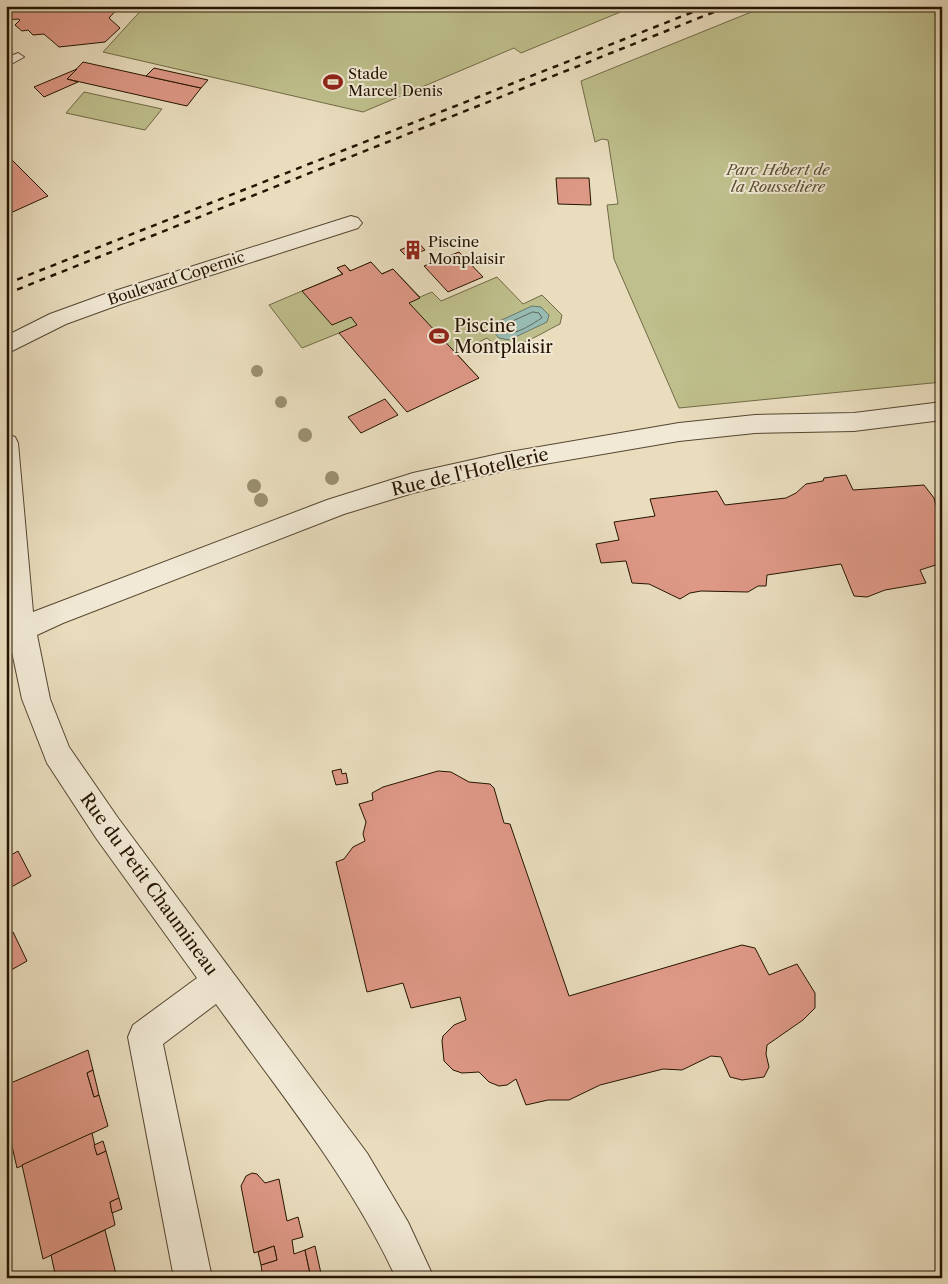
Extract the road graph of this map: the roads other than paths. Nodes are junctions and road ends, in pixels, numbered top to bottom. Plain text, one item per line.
1 (18, 57) dead end
2 (6, 63) edge
3 (351, 223) dead end
4 (6, 346) edge
5 (942, 411) edge
6 (6, 443) edge
7 (14, 633) edge
8 (220, 981) junction
9 (193, 1278) edge
10 (415, 1278) edge

1 - 2 lane
3 - 4 street, Boulevard Copernic
5 - 7 street, Rue de l'Hotellerie
6 - 7 street, Rue du Petit Chaumineau
7 - 8 street, Rue du Petit Chaumineau
8 - 9 street
8 - 10 street, Rue du Petit Chaumineau

